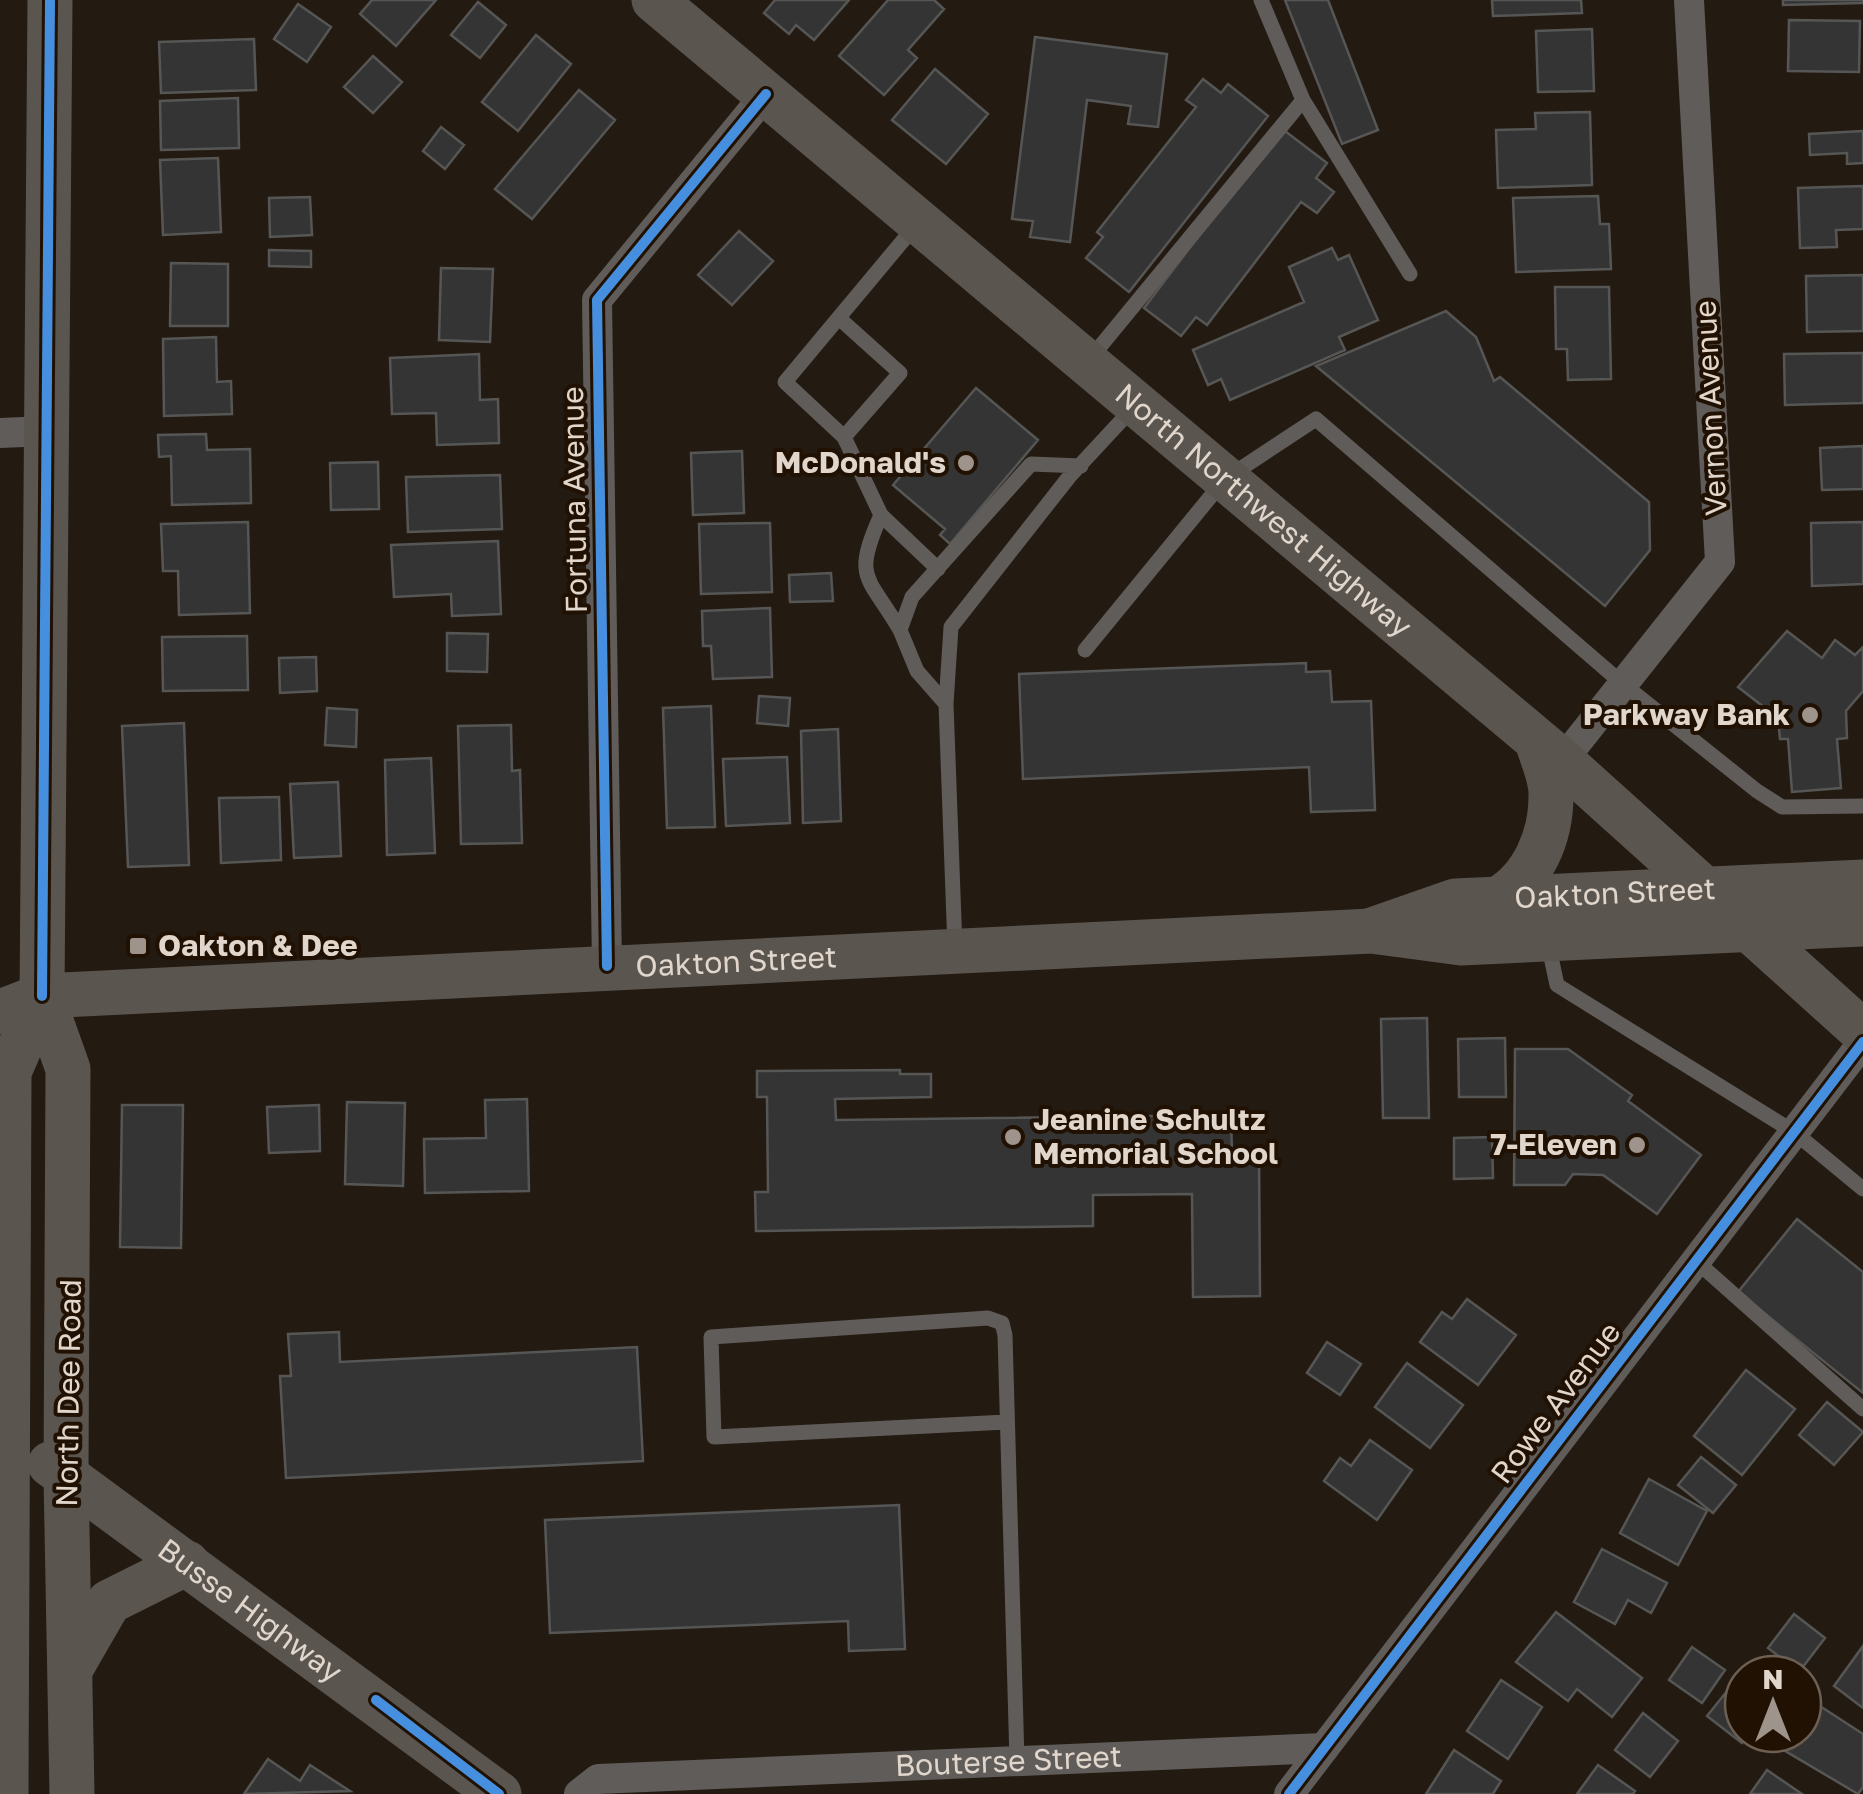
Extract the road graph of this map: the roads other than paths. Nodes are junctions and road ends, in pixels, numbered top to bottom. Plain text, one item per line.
1 (50, 0) edge
2 (654, 0) edge
3 (1261, 0) edge
4 (1689, 0) edge
5 (766, 94) junction
6 (1303, 100) junction
7 (918, 222) junction
8 (1410, 274) dead end
9 (840, 319) junction
10 (1087, 363) junction
11 (1136, 404) junction
12 (47, 431) junction
13 (0, 433) edge
14 (844, 437) junction
15 (1075, 471) junction
16 (1225, 479) junction
17 (881, 515) junction
18 (938, 570) junction
19 (900, 630) junction
20 (1085, 650) dead end
21 (1623, 684) junction
22 (946, 704) junction
23 (1549, 751) junction
24 (1863, 806) edge
25 (1863, 882) edge
26 (1707, 889) junction
27 (1498, 898) junction
28 (1863, 924) edge
29 (1370, 930) junction
30 (1752, 930) junction
31 (1546, 938) junction
32 (955, 950) junction
33 (607, 966) junction
34 (0, 980) edge
35 (42, 996) junction
36 (0, 1012) edge
37 (1863, 1032) edge
38 (1863, 1042) edge
39 (1794, 1132) junction
40 (1863, 1189) edge
41 (1696, 1261) junction
42 (1863, 1410) edge
43 (1006, 1422) junction
44 (4, 1428) edge
45 (66, 1476) junction
46 (186, 1564) junction
47 (70, 1670) junction
48 (1324, 1748) junction
49 (1018, 1761) junction
50 (800, 1782) edge
51 (6, 1794) edge
52 (72, 1794) edge
53 (500, 1794) edge
54 (579, 1794) edge
55 (1289, 1794) edge

1 - 12 main road, North Dee Road
2 - 5 main road, North Northwest Highway
3 - 6 lane
4 - 21 street, Vernon Avenue
5 - 7 main road, North Northwest Highway
5 - 33 street, Fortuna Avenue
6 - 8 lane
6 - 10 lane
7 - 9 lane
7 - 10 main road, North Northwest Highway
9 - 14 lane
9 - 14 lane
10 - 11 main road, North Northwest Highway
11 - 15 lane
11 - 16 main road, North Northwest Highway
12 - 13 street
12 - 35 main road, North Dee Road
14 - 17 lane
15 - 18 lane
15 - 22 lane
16 - 20 lane
16 - 21 lane
16 - 23 main road, North Northwest Highway
17 - 18 lane
17 - 19 lane
18 - 19 lane
19 - 22 lane
21 - 23 street, Vernon Avenue
21 - 24 lane
22 - 32 lane
23 - 26 main road, North Northwest Highway
23 - 27 main road
25 - 26 main road, Oakton Street
26 - 27 main road, Oakton Street
26 - 30 main road, North Northwest Highway
27 - 29 main road, Oakton Street
28 - 30 main road, Oakton Street
29 - 31 main road, Oakton Street
29 - 32 main road, Oakton Street
30 - 31 main road, Oakton Street
30 - 37 main road, North Northwest Highway
31 - 39 lane
32 - 33 main road, Oakton Street
33 - 35 main road, Oakton Street
34 - 35 main road, Oakton Street
35 - 36 main road, Oakton Street
35 - 44 main road, North Dee Road
35 - 45 main road, North Dee Road
38 - 39 street, Rowe Avenue
39 - 40 lane
39 - 41 street, Rowe Avenue
41 - 42 lane
41 - 48 street, Rowe Avenue
43 - 43 lane
43 - 49 lane
44 - 45 main road, Busse Highway
44 - 51 main road, North Dee Road
45 - 46 main road, Busse Highway
45 - 47 main road, North Dee Road
46 - 47 main road
46 - 53 main road, Busse Highway
47 - 52 main road, North Dee Road
48 - 49 street, Bouterse Street
48 - 55 street, Rowe Avenue
49 - 50 street, Bouterse Street
50 - 54 street, Bouterse Street

